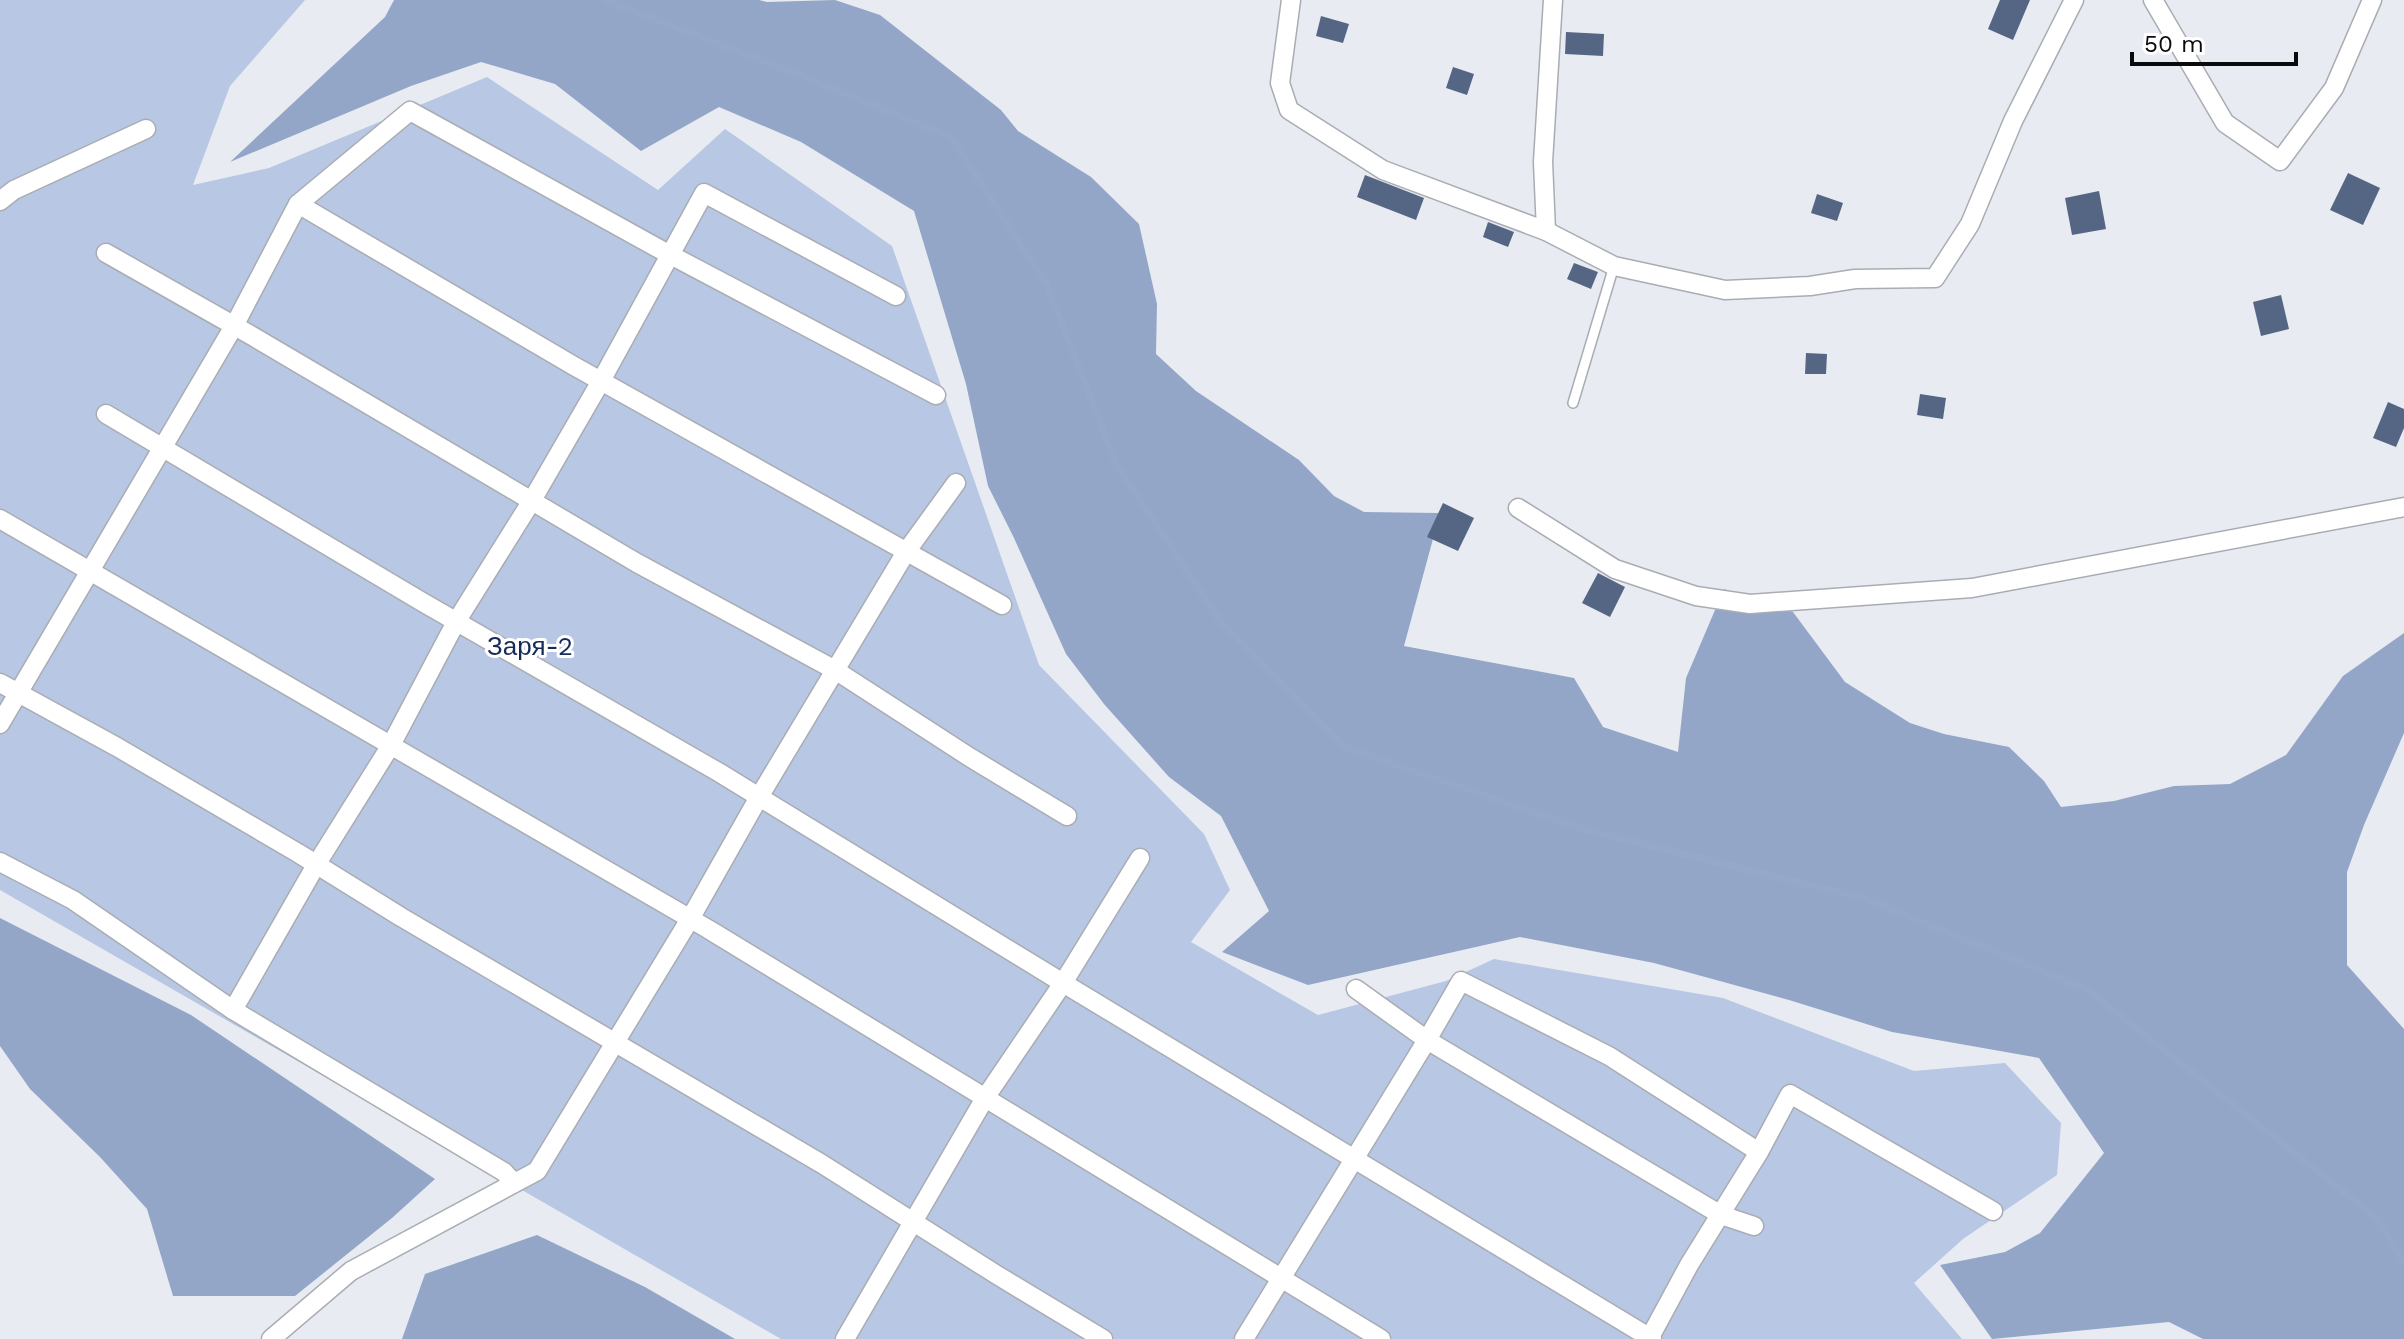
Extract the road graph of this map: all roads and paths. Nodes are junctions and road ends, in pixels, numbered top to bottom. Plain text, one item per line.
1 (1291, 0) edge
2 (1553, 0) edge
3 (2074, 0) edge
4 (2153, 0) edge
5 (2372, 0) edge
6 (146, 129) dead end
7 (0, 201) edge
8 (298, 204) junction
9 (1546, 231) junction
10 (106, 253) dead end
11 (670, 255) junction
12 (1614, 266) junction
13 (896, 296) dead end
14 (234, 326) junction
15 (601, 381) junction
16 (936, 395) dead end
17 (1573, 403) dead end
18 (106, 414) dead end
19 (164, 448) junction
20 (956, 483) dead end
21 (531, 502) junction
22 (2404, 507) edge
23 (1518, 508) dead end
24 (0, 519) edge
25 (906, 552) junction
26 (89, 570) junction
27 (1002, 605) dead end
28 (456, 622) junction
29 (835, 670) junction
30 (0, 683) edge
31 (18, 693) junction
32 (0, 724) edge
33 (391, 745) junction
34 (759, 797) junction
35 (1067, 816) dead end
36 (1140, 858) dead end
37 (0, 862) edge
38 (316, 865) junction
39 (690, 919) junction
40 (1063, 983) junction
41 (1356, 989) dead end
42 (233, 1010) junction
43 (1427, 1040) junction
44 (614, 1043) junction
45 (985, 1098) junction
46 (1759, 1152) junction
47 (1353, 1159) junction
48 (514, 1183) junction
49 (1993, 1211) dead end
50 (1721, 1215) junction
51 (913, 1222) junction
52 (1754, 1226) dead end
53 (1282, 1277) junction
54 (271, 1339) edge
55 (845, 1339) edge
56 (1103, 1339) edge
57 (1244, 1339) edge
58 (1381, 1339) edge
59 (1650, 1339) edge

1 - 9 street
2 - 9 street
3 - 12 street
4 - 5 street
6 - 7 street
8 - 11 street
8 - 14 street
8 - 15 street
9 - 12 street
10 - 14 street
11 - 13 street
11 - 15 street
11 - 16 street
12 - 17 lane
14 - 19 street
14 - 21 street
15 - 21 street
15 - 25 street
18 - 19 street
19 - 26 street
19 - 28 street
20 - 25 street
21 - 28 street
21 - 29 street
22 - 23 street
24 - 26 street
25 - 27 street
25 - 29 street
26 - 31 street
26 - 33 street
28 - 33 street
28 - 34 street
29 - 34 street
29 - 35 street
30 - 31 street
31 - 32 street
31 - 38 street
33 - 38 street
33 - 39 street
34 - 39 street
34 - 40 street
36 - 40 street
37 - 42 street
38 - 42 street
38 - 44 street
39 - 44 street
39 - 45 street
40 - 45 street
40 - 47 street
41 - 43 street
42 - 48 street
43 - 46 street
43 - 47 street
43 - 50 street
44 - 48 street
44 - 51 street
45 - 51 street
45 - 53 street
46 - 49 street
46 - 50 street
47 - 53 street
47 - 59 street
48 - 54 street
50 - 52 street
50 - 59 street
51 - 55 street
51 - 56 street
53 - 57 street
53 - 58 street

